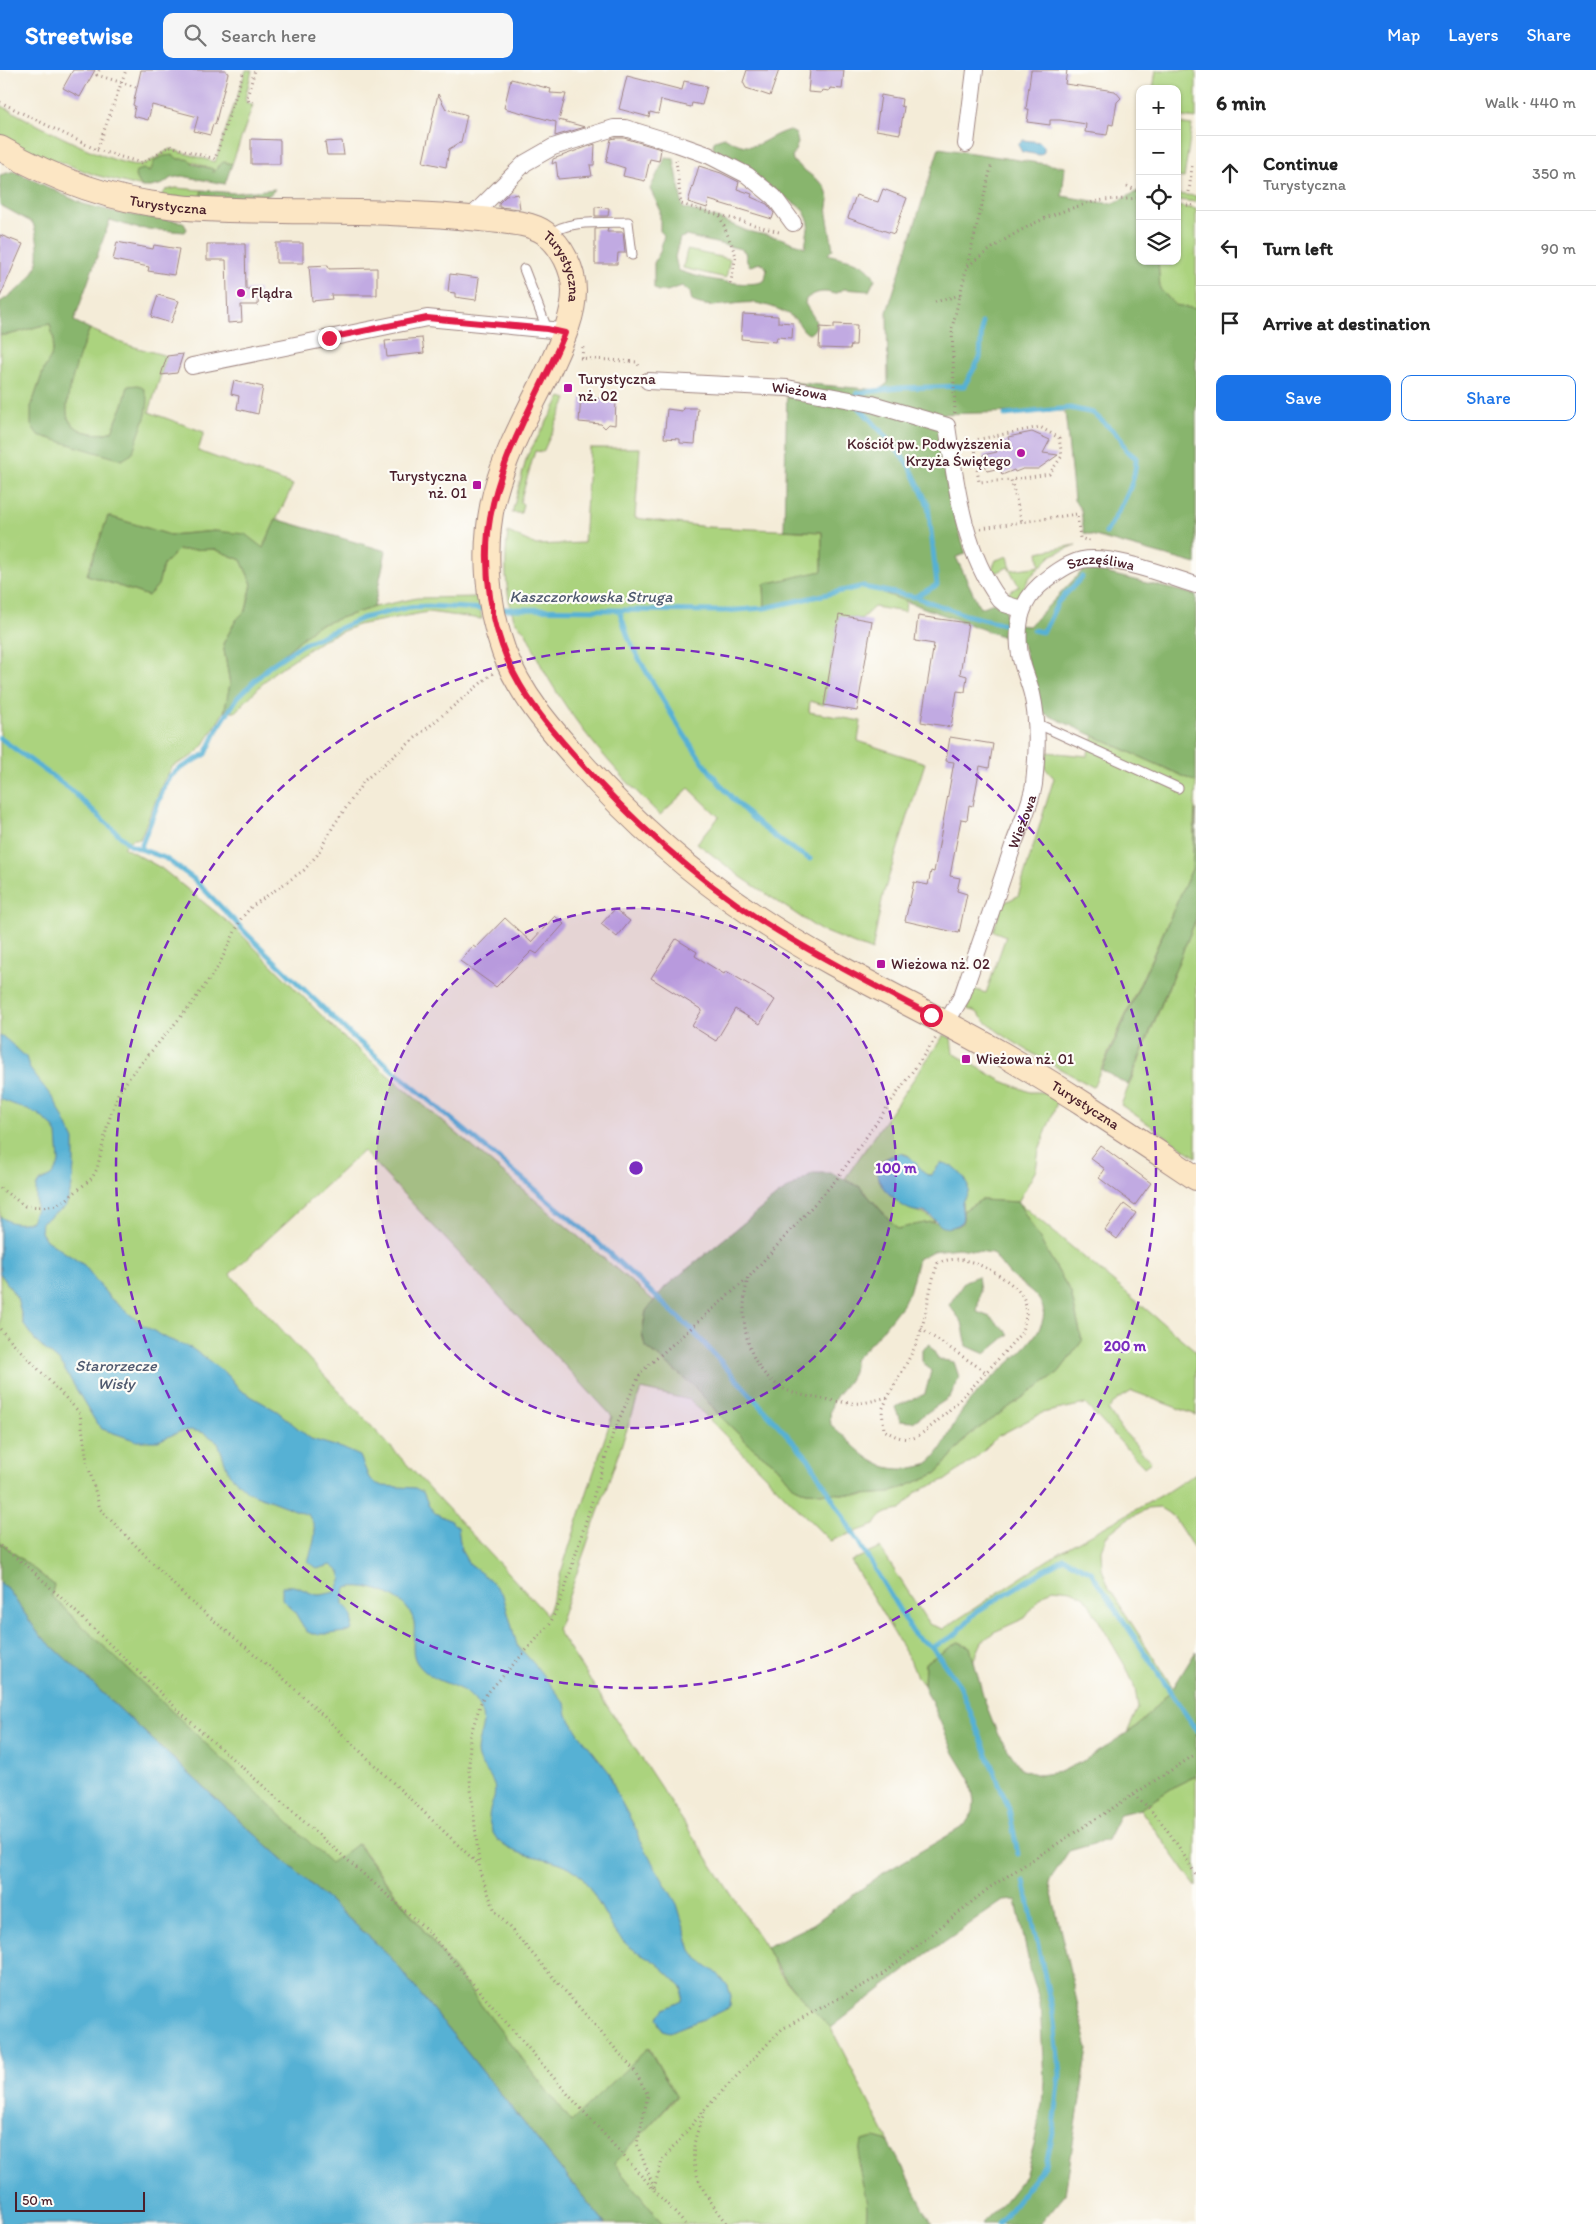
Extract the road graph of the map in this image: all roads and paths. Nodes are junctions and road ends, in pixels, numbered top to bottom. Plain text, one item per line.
1 (99, 70) edge
2 (126, 70) edge
3 (244, 70) edge
4 (255, 70) edge
5 (975, 70) edge
6 (121, 84) junction
7 (136, 87) dead end
8 (0, 102) edge
9 (253, 103) dead end
10 (674, 143) junction
11 (966, 144) dead end
12 (0, 148) edge
13 (97, 150) junction
14 (992, 163) dead end
15 (1193, 166) edge
16 (1127, 186) dead end
17 (1136, 190) edge
18 (1189, 192) dead end
19 (1136, 198) edge
20 (1181, 204) edge
21 (1196, 206) edge
22 (720, 216) junction
23 (470, 218) junction
24 (793, 223) joint
25 (549, 237) junction
26 (632, 255) dead end
27 (967, 266) junction
28 (524, 269) dead end
29 (730, 286) dead end
30 (960, 295) junction
31 (935, 302) dead end
32 (556, 338) junction
33 (192, 366) dead end
34 (648, 381) joint
35 (951, 423) junction
36 (976, 462) junction
37 (953, 466) junction
38 (1011, 480) junction
39 (1022, 522) junction
40 (966, 530) junction
41 (1080, 538) junction
42 (1079, 543) dead end
43 (1098, 544) dead end
44 (1196, 585) edge
45 (1021, 609) junction
46 (509, 663) junction
47 (1038, 724) junction
48 (1178, 788) dead end
49 (946, 1023) junction
50 (1196, 1178) edge
51 (0, 1188) edge
52 (748, 1278) junction
53 (0, 1329) edge
54 (922, 1329) junction
55 (986, 1372) junction
56 (888, 1397) junction
57 (0, 1546) edge
58 (1196, 1754) edge
59 (1133, 1795) junction
60 (479, 1864) junction
61 (1196, 1875) edge
62 (705, 2109) junction
63 (654, 2188) junction
64 (685, 2224) edge
65 (728, 2224) edge

1 - 6 path
2 - 6 path
3 - 13 path
4 - 9 path
5 - 11 street
6 - 7 path
6 - 13 path
8 - 13 path
10 - 22 path
10 - 23 street
10 - 24 street
12 - 23 street, Turystyczna
14 - 27 path
15 - 18 path
16 - 17 path
19 - 27 path
20 - 21 path
22 - 24 path
22 - 29 path
23 - 25 street, Turystyczna
25 - 26 lane
25 - 32 street, Turystyczna
27 - 30 path
28 - 32 lane
30 - 31 path
30 - 35 path
32 - 33 street
32 - 34 path
32 - 46 street, Turystyczna
34 - 35 street, Wieżowa
35 - 37 street
36 - 37 path
36 - 38 path
36 - 38 path
37 - 40 street
38 - 39 path
39 - 40 path
39 - 41 path
40 - 45 street
41 - 42 path
41 - 43 path
44 - 45 street, Szczęśliwa
45 - 47 street, Wieżowa
46 - 49 street, Turystyczna
46 - 51 path
47 - 48 lane
47 - 49 street, Wieżowa
49 - 50 street, Turystyczna
49 - 52 path
52 - 56 path
52 - 60 path
53 - 60 path
54 - 55 path
54 - 55 path
54 - 56 path
55 - 56 path
57 - 63 path
58 - 59 path
59 - 61 path
59 - 62 path
60 - 63 path
62 - 63 path
62 - 65 path
63 - 64 path

